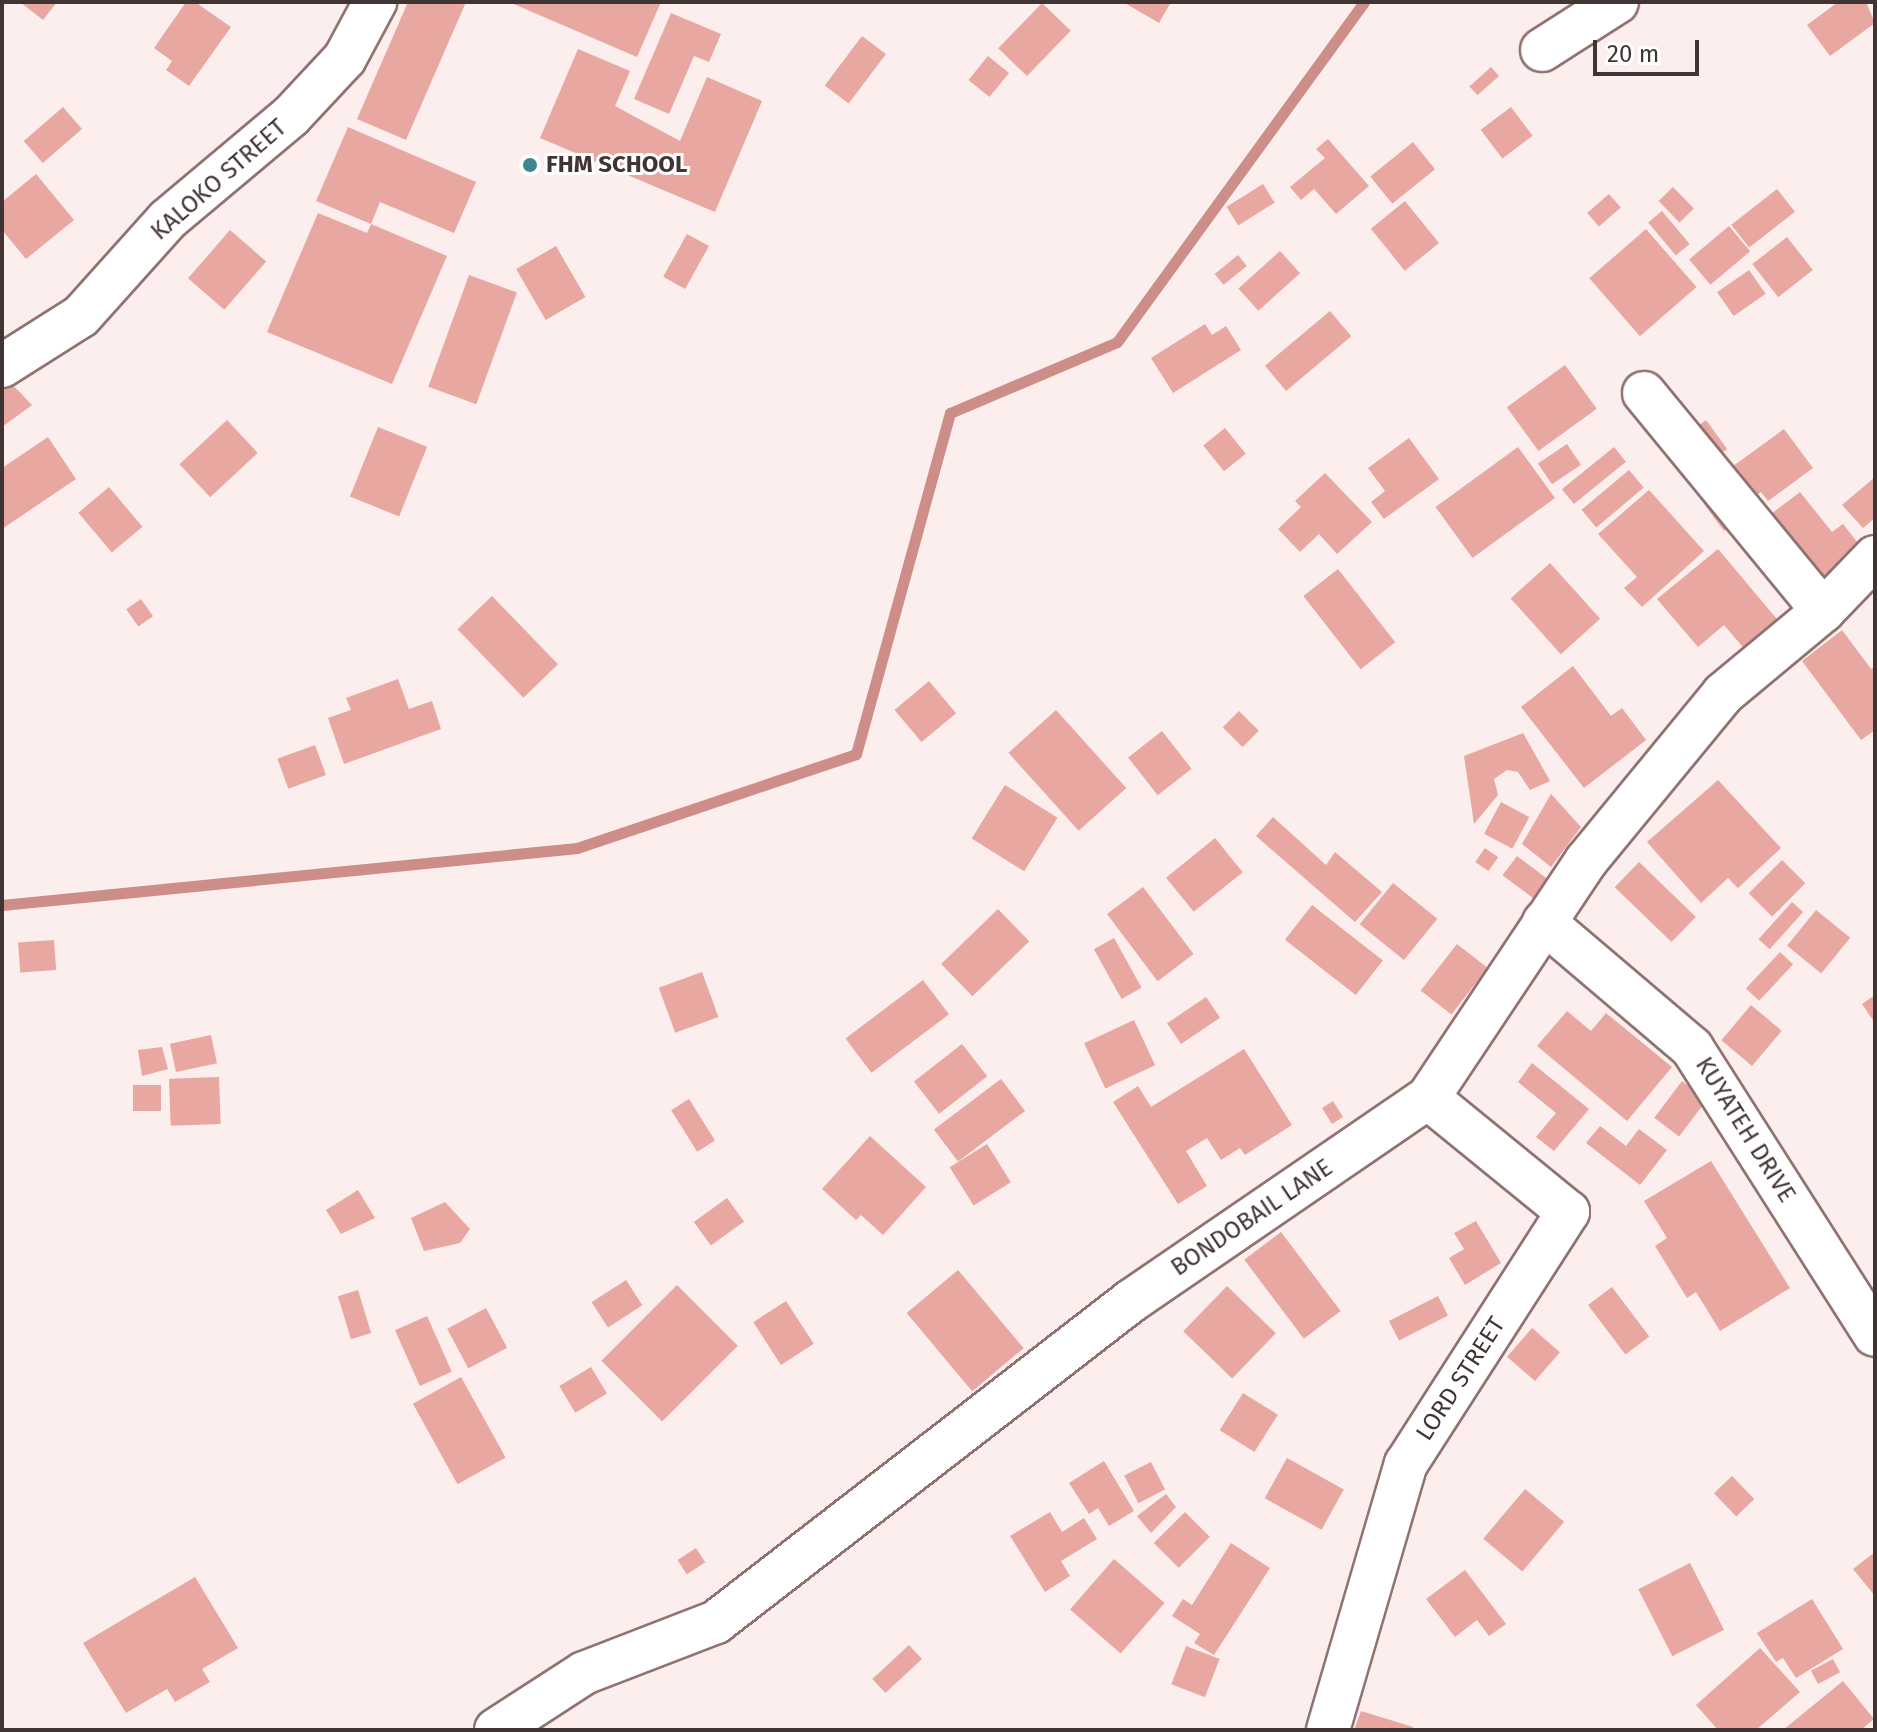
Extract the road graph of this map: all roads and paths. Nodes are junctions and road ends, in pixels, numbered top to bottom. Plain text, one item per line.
1 (375, 2) edge
2 (1617, 2) edge
3 (1542, 50) dead end
4 (2, 366) edge
5 (1644, 393) dead end
6 (1875, 557) edge
7 (1823, 611) junction
8 (1544, 922) junction
9 (1428, 1098) junction
10 (1875, 1335) edge
11 (496, 1730) edge
12 (1328, 1730) edge

1 - 4 street, KALOKO STREET
2 - 3 street
5 - 7 street
6 - 7 street, BONDOBAIL LANE
7 - 8 street, BONDOBAIL LANE
8 - 9 street, BONDOBAIL LANE
8 - 10 street, KUYATEH DRIVE
9 - 11 street, BONDOBAIL LANE
9 - 12 street, LORD STREET

